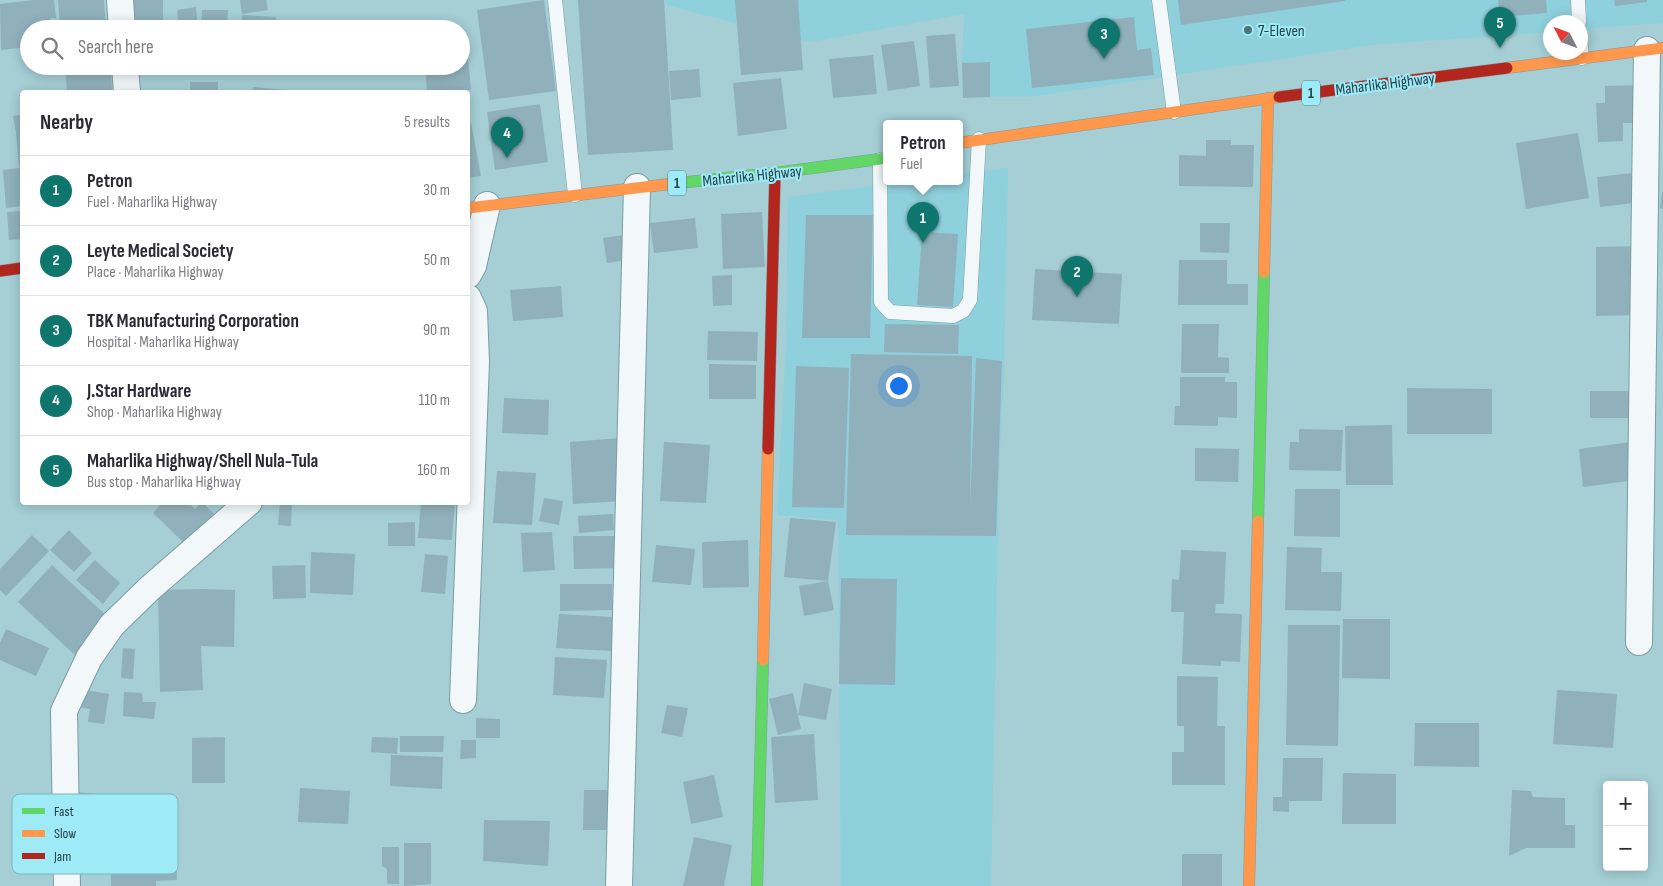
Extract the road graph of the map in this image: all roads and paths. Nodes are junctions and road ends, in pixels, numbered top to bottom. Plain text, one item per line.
1 (120, 0) edge
2 (555, 0) edge
3 (1159, 0) edge
4 (1578, 0) edge
5 (1579, 15) edge
6 (121, 20) edge
7 (1655, 49) edge
8 (1588, 57) edge
9 (1566, 60) edge
10 (126, 75) edge
11 (127, 90) edge
12 (1268, 98) junction
13 (1174, 112) junction
14 (979, 139) junction
15 (963, 142) edge
16 (883, 159) edge
17 (776, 173) junction
18 (637, 187) junction
19 (575, 195) junction
20 (477, 207) edge
21 (20, 268) edge
22 (0, 271) edge
23 (470, 271) edge
24 (470, 302) edge
25 (246, 505) edge
26 (1639, 642) dead end
27 (463, 700) dead end
28 (65, 794) edge
29 (619, 886) edge
30 (757, 886) edge
31 (1249, 886) edge

1 - 6 street
2 - 19 lane
3 - 13 lane
4 - 5 lane
7 - 8 street, Maharlika Highway / 1
7 - 26 street
9 - 12 street, Maharlika Highway / 1
10 - 11 street
12 - 13 street, Maharlika Highway / 1
12 - 31 street
13 - 14 street, Maharlika Highway / 1
14 - 15 street, Maharlika Highway / 1
14 - 16 lane
16 - 17 street, Maharlika Highway / 1
17 - 18 street, Maharlika Highway / 1
17 - 30 street
18 - 19 street, Maharlika Highway / 1
18 - 29 street
19 - 20 street, Maharlika Highway / 1
20 - 23 street
21 - 22 street
24 - 27 street
25 - 28 street

